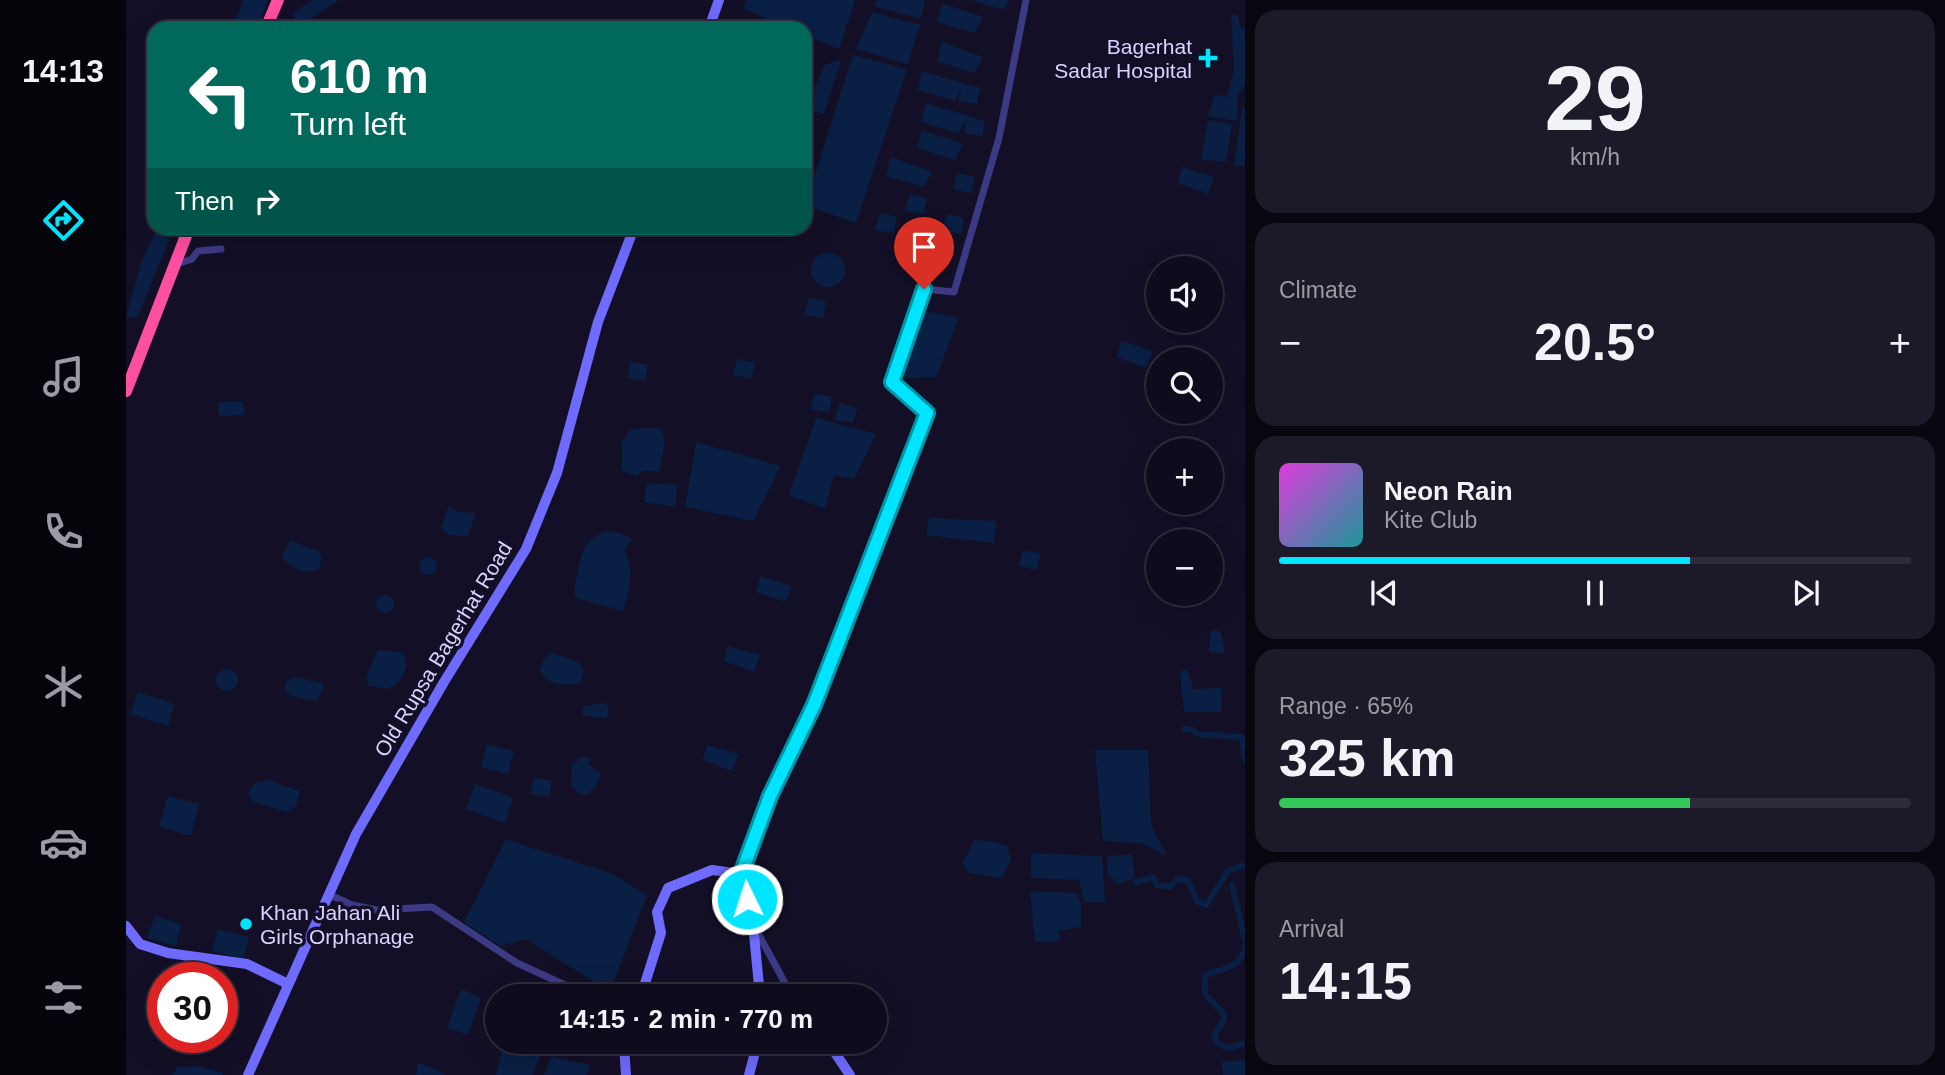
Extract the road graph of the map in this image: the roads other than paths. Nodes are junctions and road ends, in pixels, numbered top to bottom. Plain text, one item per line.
1 (278, 0) edge
2 (719, 0) edge
3 (1026, 0) edge
4 (269, 21) edge
5 (712, 21) edge
6 (185, 235) edge
7 (631, 235) edge
8 (221, 249) dead end
9 (174, 266) junction
10 (126, 391) edge
11 (741, 874) junction
12 (328, 894) junction
13 (753, 924) junction
14 (126, 926) edge
15 (288, 984) junction
16 (563, 984) edge
17 (645, 984) edge
18 (759, 984) edge
19 (786, 984) edge
20 (625, 1054) edge
21 (755, 1054) edge
22 (836, 1054) edge
23 (248, 1075) edge
24 (626, 1075) edge
25 (749, 1075) edge
26 (850, 1075) edge

1 - 4 highway
2 - 5 street
3 - 11 street
6 - 9 highway
7 - 12 street, Old Rupsa Bagerhat Road
8 - 9 street
9 - 10 highway
11 - 13 street
11 - 17 street
12 - 15 street, Old Rupsa Bagerhat Road
12 - 16 street
13 - 18 street
13 - 19 street
14 - 15 street
15 - 23 street, Old Rupsa Bagerhat Road
20 - 24 street
21 - 25 street
22 - 26 street

